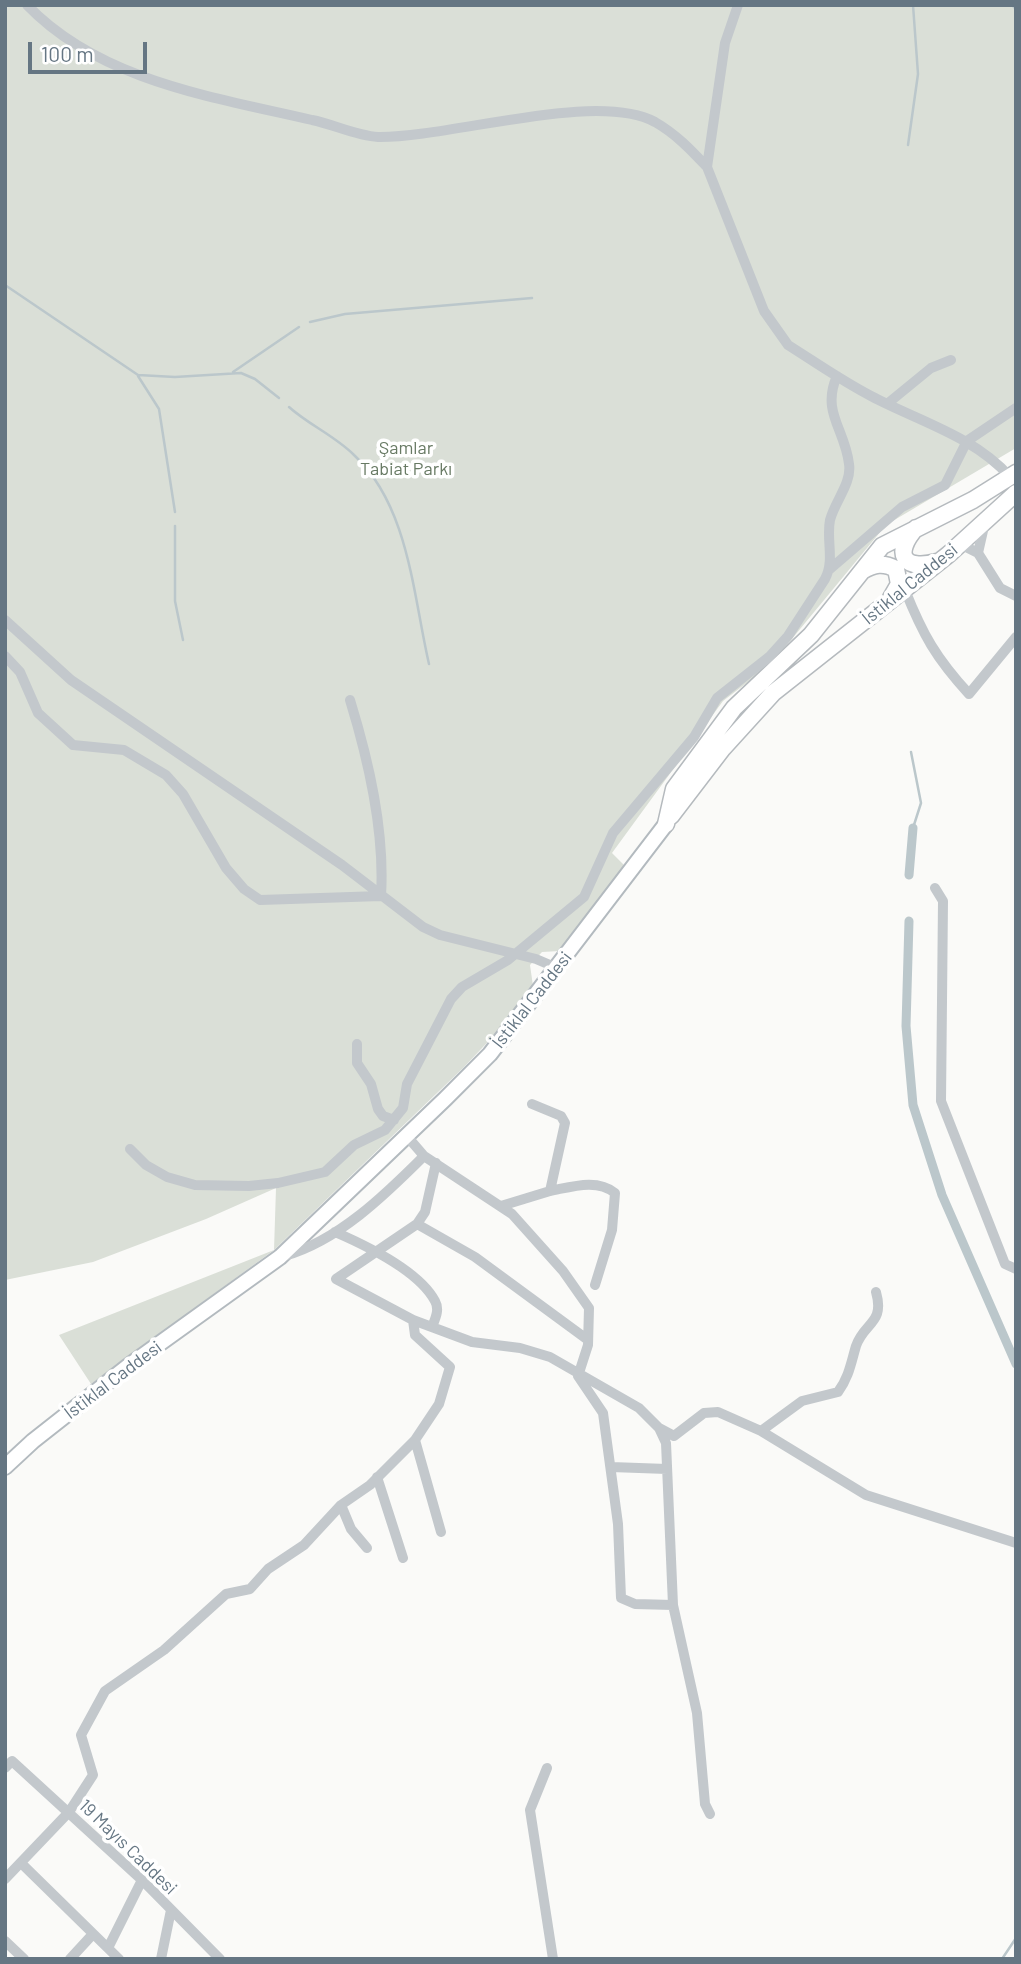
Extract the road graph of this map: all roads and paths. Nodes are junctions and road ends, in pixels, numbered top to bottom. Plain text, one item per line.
1 (27, 5) edge
2 (738, 5) edge
3 (707, 167) junction
4 (951, 360) dead end
5 (836, 376) junction
6 (887, 404) junction
7 (1016, 408) edge
8 (967, 441) junction
9 (1013, 475) edge
10 (1016, 493) edge
11 (986, 521) junction
12 (916, 528) junction
13 (960, 544) junction
14 (978, 553) junction
15 (940, 561) junction
16 (830, 569) junction
17 (861, 571) junction
18 (905, 590) junction
19 (1016, 596) edge
20 (888, 603) junction
21 (5, 620) edge
22 (1016, 637) edge
23 (5, 656) edge
24 (350, 700) dead end
25 (666, 824) junction
26 (934, 888) dead end
27 (381, 896) junction
28 (515, 953) junction
29 (557, 968) junction
30 (358, 1044) dead end
31 (532, 1104) dead end
32 (394, 1120) junction
33 (406, 1135) junction
34 (130, 1149) dead end
35 (424, 1156) junction
36 (436, 1163) junction
37 (550, 1191) junction
38 (501, 1206) junction
39 (417, 1223) junction
40 (335, 1232) junction
41 (379, 1252) junction
42 (280, 1257) junction
43 (1015, 1267) edge
44 (596, 1285) dead end
45 (876, 1292) dead end
46 (413, 1320) junction
47 (432, 1327) junction
48 (588, 1340) junction
49 (578, 1376) junction
50 (659, 1428) junction
51 (761, 1430) junction
52 (415, 1440) junction
53 (5, 1467) edge
54 (611, 1468) junction
55 (667, 1469) junction
56 (377, 1477) junction
57 (341, 1505) junction
58 (442, 1532) dead end
59 (1016, 1543) edge
60 (367, 1548) dead end
61 (403, 1558) dead end
62 (673, 1605) junction
63 (8, 1765) edge
64 (547, 1768) dead end
65 (69, 1811) junction
66 (710, 1814) dead end
67 (20, 1863) junction
68 (5, 1879) edge
69 (142, 1880) junction
70 (172, 1910) junction
71 (93, 1934) junction
72 (5, 1941) edge
73 (108, 1948) junction
74 (24, 1959) edge
75 (70, 1959) edge
76 (119, 1959) edge
77 (161, 1959) edge
78 (220, 1959) edge
79 (553, 1959) edge

1 - 3 street
2 - 3 street
3 - 5 street
4 - 6 street
5 - 6 street
5 - 16 street
6 - 8 street
7 - 8 street
8 - 9 street
8 - 16 street
9 - 12 main road, İstiklal Caddesi
10 - 11 main road, İstiklal Caddesi
11 - 13 main road, İstiklal Caddesi
11 - 14 street
12 - 15 main road
12 - 17 main road, İstiklal Caddesi
13 - 14 street
13 - 15 main road, İstiklal Caddesi
14 - 19 street
15 - 18 main road, İstiklal Caddesi
16 - 28 street
17 - 20 main road
17 - 25 main road, İstiklal Caddesi
18 - 20 main road, İstiklal Caddesi
18 - 22 street
20 - 25 main road, İstiklal Caddesi
21 - 27 street
23 - 27 street
24 - 27 street
25 - 29 main road, İstiklal Caddesi
26 - 43 street
27 - 28 street
28 - 29 street
28 - 32 street
29 - 33 main road, İstiklal Caddesi
30 - 32 street
31 - 37 street
32 - 34 street
33 - 35 street
33 - 42 main road, İstiklal Caddesi
35 - 36 street
35 - 40 street
36 - 38 street
36 - 39 street
37 - 38 street
37 - 44 street
38 - 48 street
39 - 41 street
39 - 48 street
40 - 41 street
40 - 42 street
41 - 46 street
41 - 47 street
42 - 53 main road, İstiklal Caddesi
45 - 51 street
46 - 47 street
46 - 52 street
47 - 49 street
48 - 49 street
49 - 50 street
49 - 54 street
50 - 51 street
50 - 55 street
51 - 59 street
52 - 56 street
52 - 58 street
54 - 55 street
54 - 62 street
55 - 62 street
56 - 57 street
56 - 61 street
57 - 60 street
57 - 65 street
62 - 66 street
63 - 65 street, 19 Mayıs Caddesi
64 - 79 street
65 - 67 street
65 - 69 street, 19 Mayıs Caddesi
67 - 68 street
67 - 71 street
69 - 70 street, 19 Mayıs Caddesi
69 - 73 street
70 - 77 street
70 - 78 street, 19 Mayıs Caddesi
71 - 73 street
71 - 75 street
72 - 74 street
73 - 76 street

